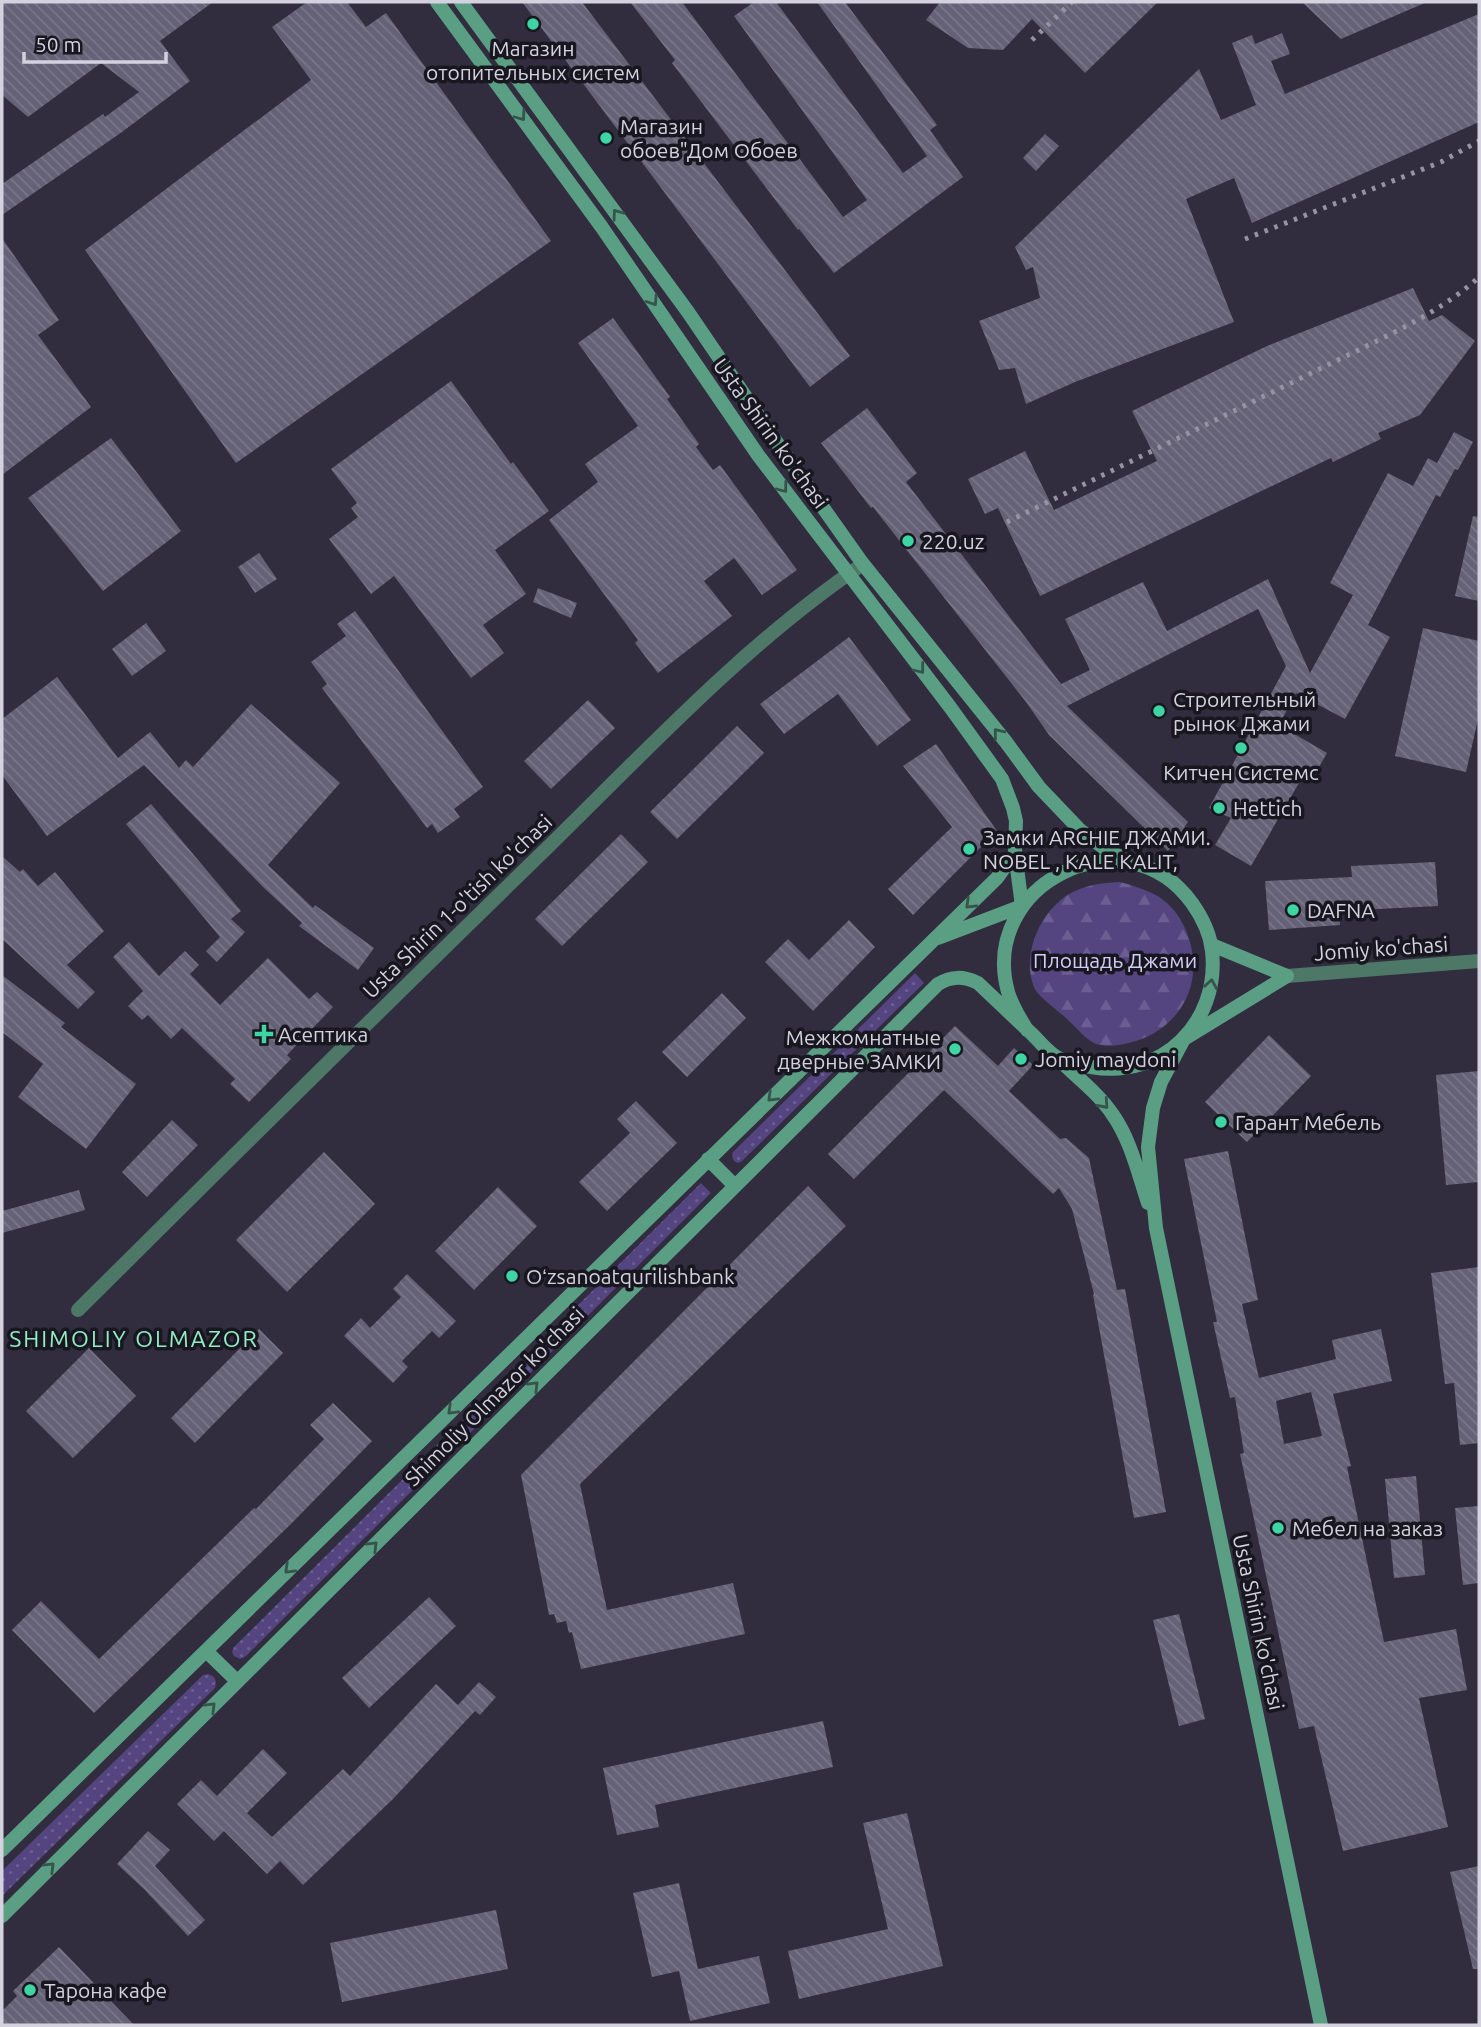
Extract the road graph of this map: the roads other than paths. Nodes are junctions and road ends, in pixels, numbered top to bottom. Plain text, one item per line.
1 (437, 2) edge
2 (461, 2) edge
3 (863, 564) junction
4 (848, 575) junction
5 (1016, 853) junction
6 (1132, 863) junction
7 (1022, 906) junction
8 (930, 942) junction
9 (1212, 945) junction
10 (1479, 961) edge
11 (1287, 976) junction
12 (1027, 1030) junction
13 (1184, 1038) junction
14 (1055, 1056) junction
15 (708, 1159) junction
16 (735, 1186) junction
17 (1156, 1228) junction
18 (78, 1310) dead end
19 (205, 1651) junction
20 (237, 1681) junction
21 (2, 1850) edge
22 (2, 1916) edge
23 (1321, 2025) edge

1 -> 4 main road, Usta Shirin ko'chasi
3 -> 2 main road, Usta Shirin ko'chasi
3 - 4 street, Usta Shirin 1-o'tish ko'chasi
6 -> 3 main road, Usta Shirin ko'chasi
4 -> 5 main road, Usta Shirin ko'chasi
4 - 18 street, Usta Shirin 1-o'tish ko'chasi
5 - 7 main road, Usta Shirin ko'chasi
5 -> 8 main road, Shimoliy Olmazor ko'chasi
6 - 7 main road
6 - 9 main road
7 - 8 main road, Shimoliy Olmazor ko'chasi
7 - 12 main road
8 -> 15 main road, Shimoliy Olmazor ko'chasi
9 - 11 main road
13 -> 9 main road
10 - 11 street, Jomiy ko'chasi
11 - 13 main road
12 - 14 main road
12 - 16 main road, Shimoliy Olmazor ko'chasi
13 - 14 main road
13 - 17 main road, Usta Shirin ko'chasi
14 -> 17 main road, Usta Shirin ko'chasi
15 - 16 main road
15 -> 19 main road, Shimoliy Olmazor ko'chasi
20 -> 16 main road, Shimoliy Olmazor ko'chasi
17 - 23 main road, Usta Shirin ko'chasi
19 - 20 main road
19 - 21 main road, Shimoliy Olmazor ko'chasi
22 -> 20 main road, Shimoliy Olmazor ko'chasi

